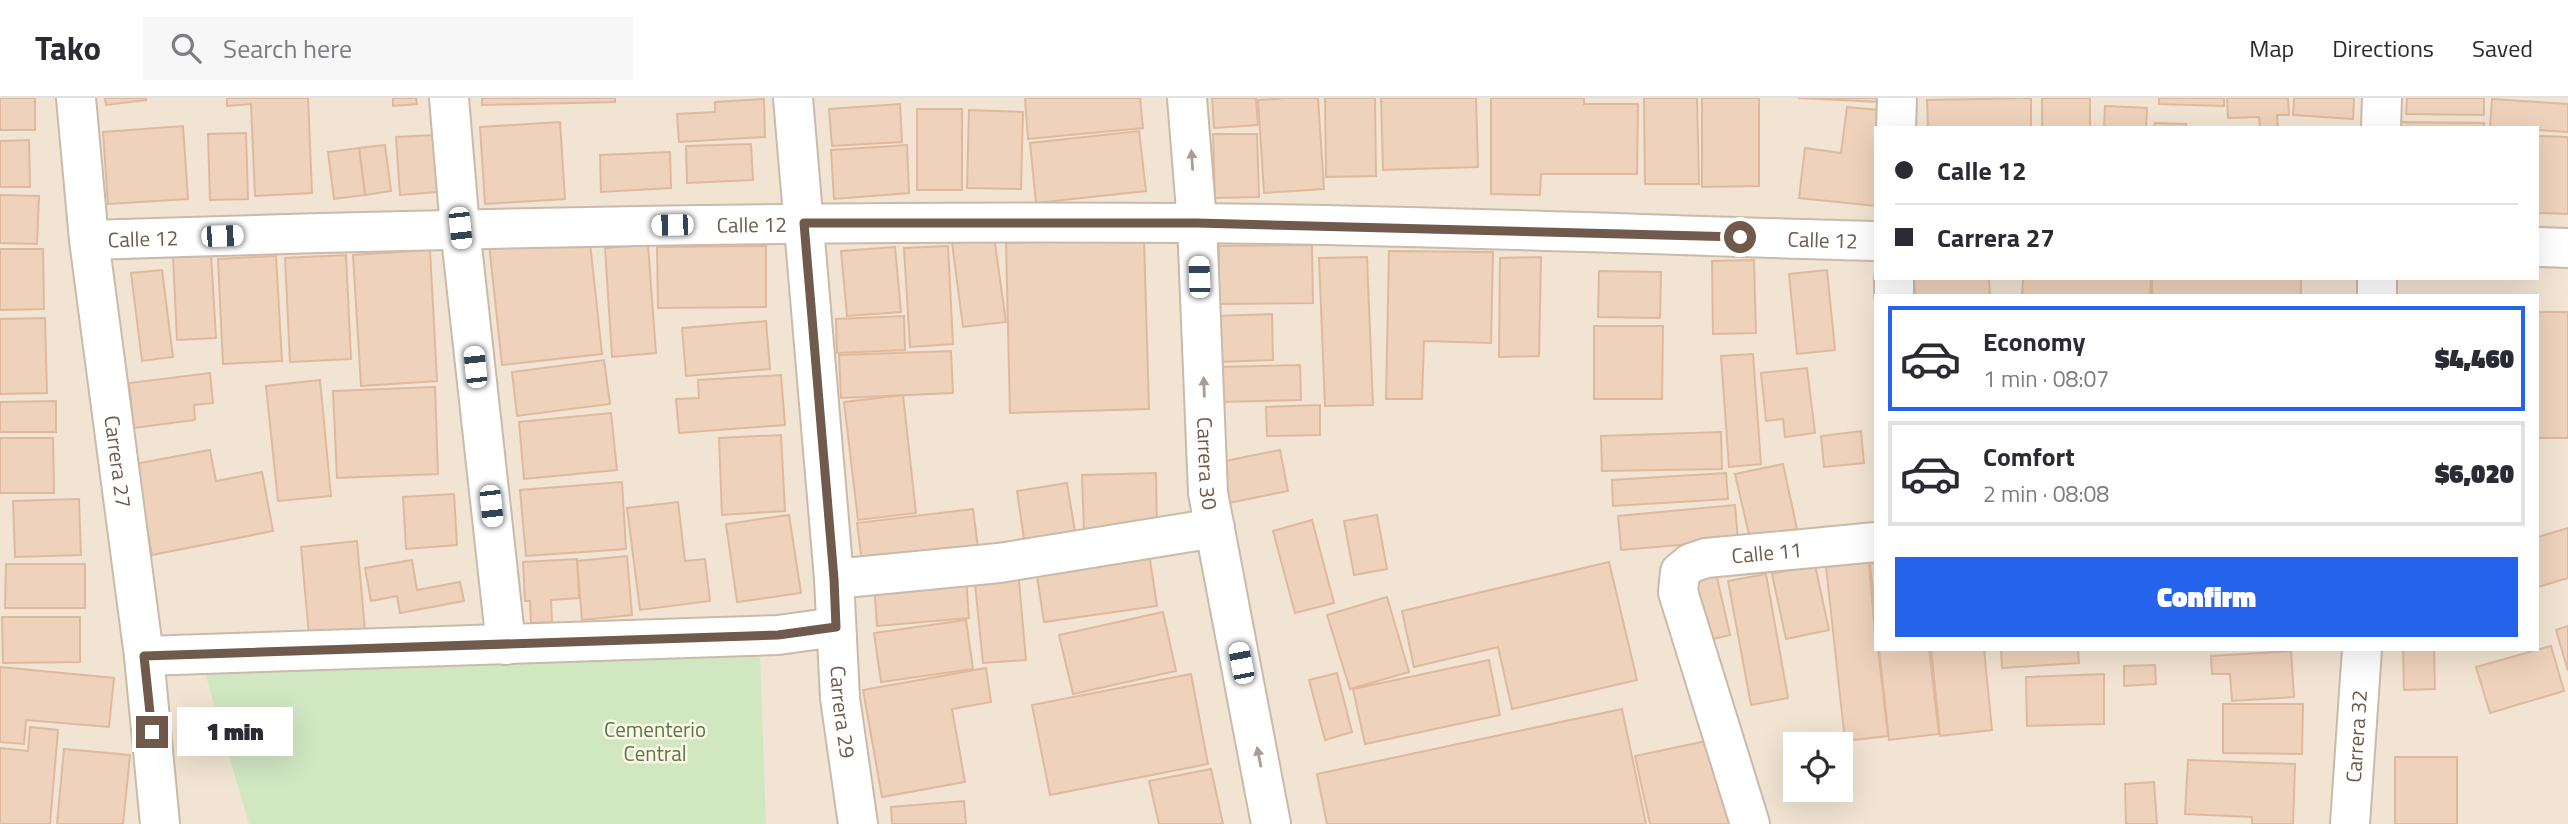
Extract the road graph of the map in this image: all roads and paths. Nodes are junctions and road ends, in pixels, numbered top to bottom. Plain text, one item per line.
1 (76, 98) edge
2 (449, 98) edge
3 (793, 98) edge
4 (1187, 98) edge
5 (1897, 98) edge
6 (2382, 98) edge
7 (1896, 126) edge
8 (2381, 126) edge
9 (804, 223) junction
10 (1197, 223) junction
11 (460, 228) junction
12 (89, 240) junction
13 (1874, 241) edge
14 (2539, 247) edge
15 (2568, 248) edge
16 (1215, 528) junction
17 (1874, 542) edge
18 (834, 579) junction
19 (836, 627) junction
20 (506, 645) junction
21 (2362, 651) edge
22 (144, 656) junction
23 (160, 824) edge
24 (858, 824) edge
25 (1271, 824) edge
26 (1750, 824) edge
27 (2350, 824) edge

1 - 12 street, Carrera 27
2 - 11 street
3 - 9 street, Carrera 29
10 -> 4 street, Carrera 30
5 - 7 street
6 - 8 street
9 - 10 street, Calle 12
9 - 11 street, Calle 12
9 - 18 street, Carrera 29
10 - 13 street, Calle 12
16 -> 10 street, Carrera 30
11 - 12 street, Calle 12
11 - 20 street
12 - 22 street, Carrera 27
14 - 15 street
16 - 18 street
25 -> 16 street, Carrera 30
17 - 26 street, Calle 11
18 - 19 street, Carrera 29
19 - 20 street
19 - 24 street, Carrera 29
20 - 22 street
21 - 27 street, Carrera 32
22 - 23 street, Carrera 27

